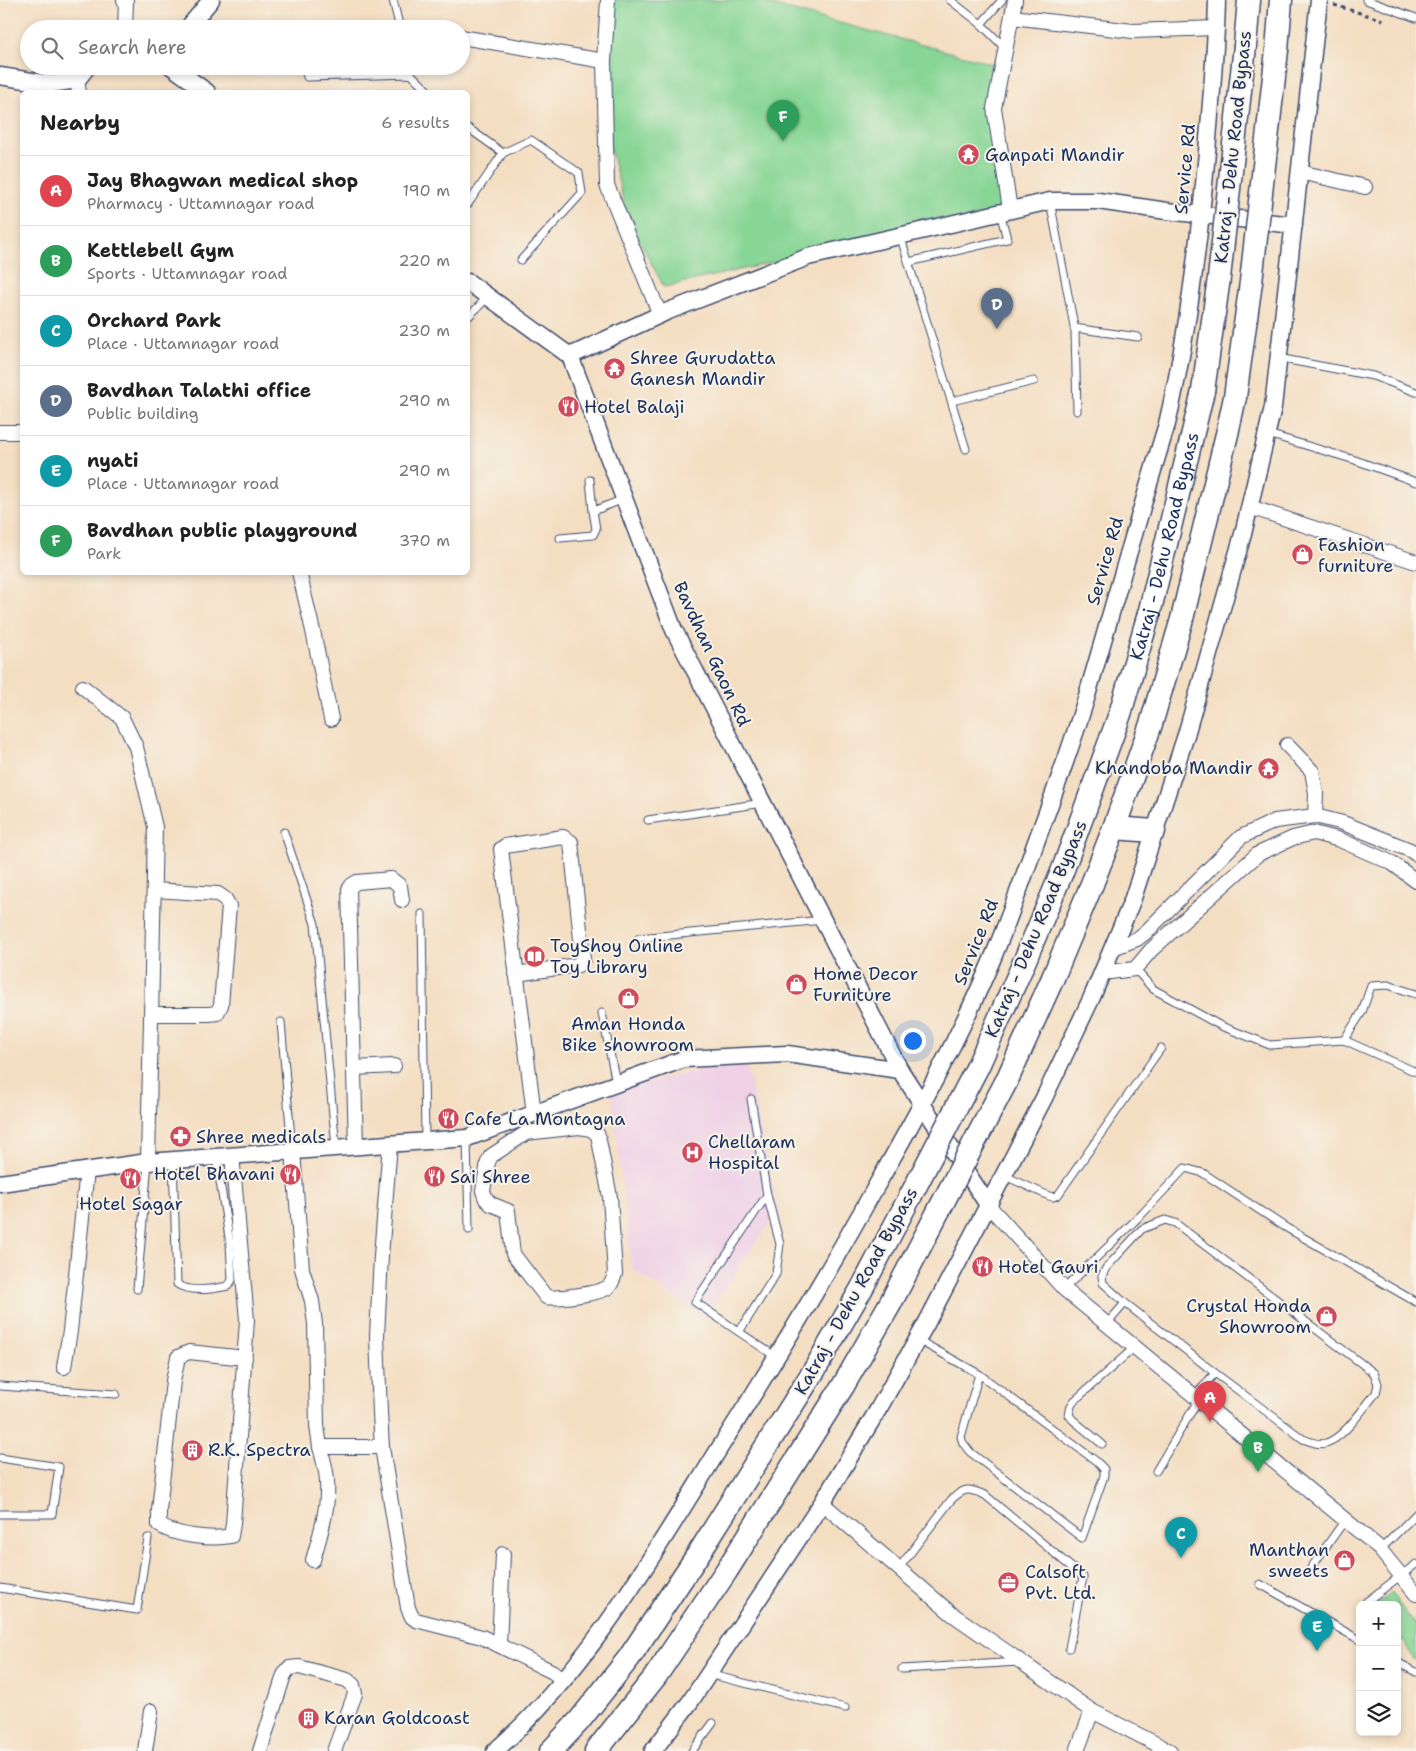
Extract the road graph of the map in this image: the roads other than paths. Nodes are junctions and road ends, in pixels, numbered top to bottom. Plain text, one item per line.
1 (124, 0) edge
2 (211, 0) edge
3 (393, 0) edge
4 (608, 0) edge
5 (950, 0) edge
6 (1002, 0) edge
7 (1014, 0) edge
8 (1216, 0) edge
9 (1249, 0) edge
10 (1281, 0) edge
11 (1319, 0) edge
12 (1366, 0) edge
13 (1012, 17) junction
14 (1416, 18) edge
15 (125, 20) edge
16 (194, 20) edge
17 (398, 20) edge
18 (981, 24) junction
19 (1216, 28) junction
20 (470, 39) edge
21 (1006, 48) junction
22 (604, 61) junction
23 (183, 75) edge
24 (306, 75) edge
25 (336, 75) edge
26 (414, 75) edge
27 (0, 76) edge
28 (78, 86) edge
29 (52, 88) edge
30 (204, 90) edge
31 (427, 90) edge
32 (470, 129) edge
33 (503, 153) junction
34 (1300, 172) junction
35 (1365, 187) dead end
36 (470, 201) edge
37 (1050, 201) junction
38 (1005, 210) junction
39 (1202, 215) junction
40 (1294, 225) junction
41 (900, 235) junction
42 (522, 260) dead end
43 (909, 262) junction
44 (475, 290) edge
45 (470, 309) edge
46 (660, 315) junction
47 (1074, 328) junction
48 (1138, 337) dead end
49 (570, 356) junction
50 (1278, 358) junction
51 (1034, 381) dead end
52 (1416, 392) edge
53 (952, 401) junction
54 (1076, 411) dead end
55 (0, 432) edge
56 (20, 432) edge
57 (1267, 434) junction
58 (966, 449) dead end
59 (590, 480) dead end
60 (1416, 482) edge
61 (624, 498) junction
62 (1250, 507) junction
63 (594, 511) junction
64 (560, 538) dead end
65 (1416, 562) edge
66 (300, 575) edge
67 (84, 686) dead end
68 (332, 724) dead end
69 (1287, 745) dead end
70 (763, 803) junction
71 (1315, 816) junction
72 (648, 820) dead end
73 (1114, 828) junction
74 (1154, 831) junction
75 (284, 832) dead end
76 (1416, 854) edge
77 (1416, 881) edge
78 (154, 890) junction
79 (402, 900) dead end
80 (422, 914) dead end
81 (823, 920) junction
82 (639, 938) dead end
83 (1137, 939) junction
84 (1113, 948) junction
85 (1135, 969) junction
86 (1102, 973) junction
87 (516, 974) junction
88 (1416, 994) edge
89 (602, 1013) dead end
90 (152, 1014) junction
91 (280, 1022) dead end
92 (1344, 1040) junction
93 (1161, 1048) dead end
94 (394, 1066) dead end
95 (354, 1068) junction
96 (900, 1070) junction
97 (1416, 1072) edge
98 (616, 1084) junction
99 (751, 1100) dead end
100 (923, 1105) junction
101 (534, 1114) junction
102 (505, 1124) junction
103 (467, 1138) junction
104 (425, 1141) junction
105 (510, 1143) junction
106 (390, 1144) junction
107 (356, 1146) junction
108 (336, 1148) junction
109 (292, 1151) junction
110 (224, 1156) junction
111 (173, 1160) junction
112 (148, 1162) junction
113 (87, 1170) junction
114 (1003, 1175) junction
115 (0, 1183) edge
116 (768, 1195) junction
117 (988, 1205) junction
118 (469, 1230) dead end
119 (137, 1289) dead end
120 (1064, 1289) junction
121 (1416, 1302) edge
122 (1124, 1303) junction
123 (1107, 1324) junction
124 (739, 1332) junction
125 (917, 1340) junction
126 (1135, 1347) junction
127 (245, 1358) junction
128 (777, 1358) junction
129 (64, 1367) dead end
130 (1215, 1373) junction
131 (979, 1374) junction
132 (0, 1386) edge
133 (116, 1394) dead end
134 (1197, 1398) junction
135 (1102, 1444) dead end
136 (320, 1447) junction
137 (382, 1447) junction
138 (0, 1458) edge
139 (1156, 1471) dead end
140 (822, 1503) junction
141 (0, 1514) edge
142 (1416, 1514) edge
143 (1345, 1520) junction
144 (148, 1538) dead end
145 (1380, 1550) junction
146 (503, 1554) dead end
147 (313, 1560) dead end
148 (1416, 1564) edge
149 (899, 1568) junction
150 (1311, 1568) dead end
151 (1401, 1576) junction
152 (1260, 1584) dead end
153 (0, 1588) edge
154 (1416, 1594) edge
155 (1367, 1601) edge
156 (1356, 1638) edge
157 (499, 1645) junction
158 (1068, 1648) dead end
159 (1022, 1662) junction
160 (1401, 1664) edge
161 (902, 1668) dead end
162 (1416, 1672) edge
163 (708, 1674) junction
164 (563, 1680) junction
165 (845, 1708) dead end
166 (151, 1711) dead end
167 (1092, 1711) junction
168 (712, 1723) dead end
169 (144, 1751) edge
170 (260, 1751) edge
171 (334, 1751) edge
172 (495, 1751) edge
173 (551, 1751) edge
174 (596, 1751) edge
175 (653, 1751) edge
176 (692, 1751) edge
177 (1077, 1751) edge
178 (1170, 1751) edge

1 - 15 street
2 - 16 street
3 - 17 lane
4 - 22 street
5 - 18 lane
6 - 18 lane
7 - 13 street
8 - 19 street, Service Rd
9 - 173 highway, Katraj - Dehu Road Bypass, bridge
10 - 73 highway, Katraj - Dehu Road Bypass, bridge
11 - 34 street
12 - 14 lane
13 - 19 street
13 - 21 street
18 - 21 lane
19 - 39 street, Service Rd
20 - 22 street
21 - 38 street
22 - 46 street
23 - 30 street
24 - 25 lane
26 - 31 lane
27 - 29 street
28 - 29 street
32 - 33 lane
33 - 36 lane
33 - 42 lane
34 - 35 street
34 - 40 street
37 - 38 street
37 - 39 street
37 - 47 lane
38 - 41 street
38 - 43 lane
39 - 40 street
39 - 100 street, Service Rd
40 - 50 street
41 - 43 lane
41 - 46 street
43 - 53 lane
44 - 45 lane
44 - 49 street
46 - 49 street
47 - 48 lane
47 - 54 lane
49 - 61 street, Bavdhan Gaon Rd
50 - 52 lane
50 - 57 street
51 - 53 lane
53 - 58 lane
55 - 56 street
57 - 60 lane
57 - 62 street
59 - 63 lane
61 - 63 lane
61 - 70 street, Bavdhan Gaon Rd
62 - 65 street
62 - 74 street
63 - 64 lane
66 - 68 street
67 - 78 street
69 - 71 street
70 - 72 lane
70 - 81 street, Bavdhan Gaon Rd
71 - 76 street
71 - 83 street
73 - 74 highway
73 - 174 highway, Katraj - Dehu Road Bypass, bridge
74 - 84 street
75 - 108 lane
77 - 85 street
78 - 90 street
78 - 90 street
79 - 95 street
80 - 104 lane
81 - 82 lane
81 - 96 street, Bavdhan Gaon Rd
83 - 84 street
83 - 85 street
84 - 86 street
85 - 86 street
85 - 92 lane
86 - 114 street
87 - 87 street
87 - 101 street
88 - 92 lane
89 - 98 lane
90 - 112 street
91 - 109 lane
92 - 97 lane
93 - 114 lane
94 - 95 street
95 - 107 street
96 - 98 street
96 - 100 street, Bavdhan Gaon Rd
98 - 101 street
99 - 116 lane
100 - 117 street, Bavdhan Gaon Rd
100 - 128 street, Service Rd
101 - 102 street
102 - 103 street
102 - 105 street
103 - 104 street
103 - 118 lane
104 - 106 street
105 - 105 street
106 - 107 street
106 - 137 street
107 - 108 street
108 - 109 street
109 - 110 street
109 - 136 street
110 - 111 street
110 - 111 lane
110 - 127 street
111 - 112 street
112 - 113 street
112 - 119 lane
113 - 115 street
113 - 129 street
114 - 117 street
116 - 124 lane
116 - 124 lane
117 - 120 street
117 - 125 street
120 - 121 lane
120 - 123 street
122 - 123 lane
122 - 130 lane
122 - 130 lane
123 - 126 street
124 - 128 lane
125 - 131 lane
125 - 140 street
126 - 134 street
126 - 135 lane
127 - 127 street
128 - 164 street, Service Rd
130 - 134 lane
131 - 131 lane
132 - 133 lane
134 - 139 lane
134 - 143 street
136 - 137 street
136 - 147 street
137 - 157 street
138 - 141 lane
140 - 149 street
140 - 163 street
142 - 145 lane
143 - 145 street
143 - 150 lane
144 - 153 lane
145 - 151 street
146 - 157 street
148 - 151 lane
149 - 158 lane
149 - 159 street
151 - 154 street
151 - 155 lane
152 - 156 lane
157 - 164 street
159 - 161 lane
159 - 167 street
160 - 162 lane
163 - 165 lane
163 - 175 street
164 - 172 street, Service Rd
166 - 169 street
167 - 177 street
167 - 178 street
168 - 176 lane
170 - 171 street

